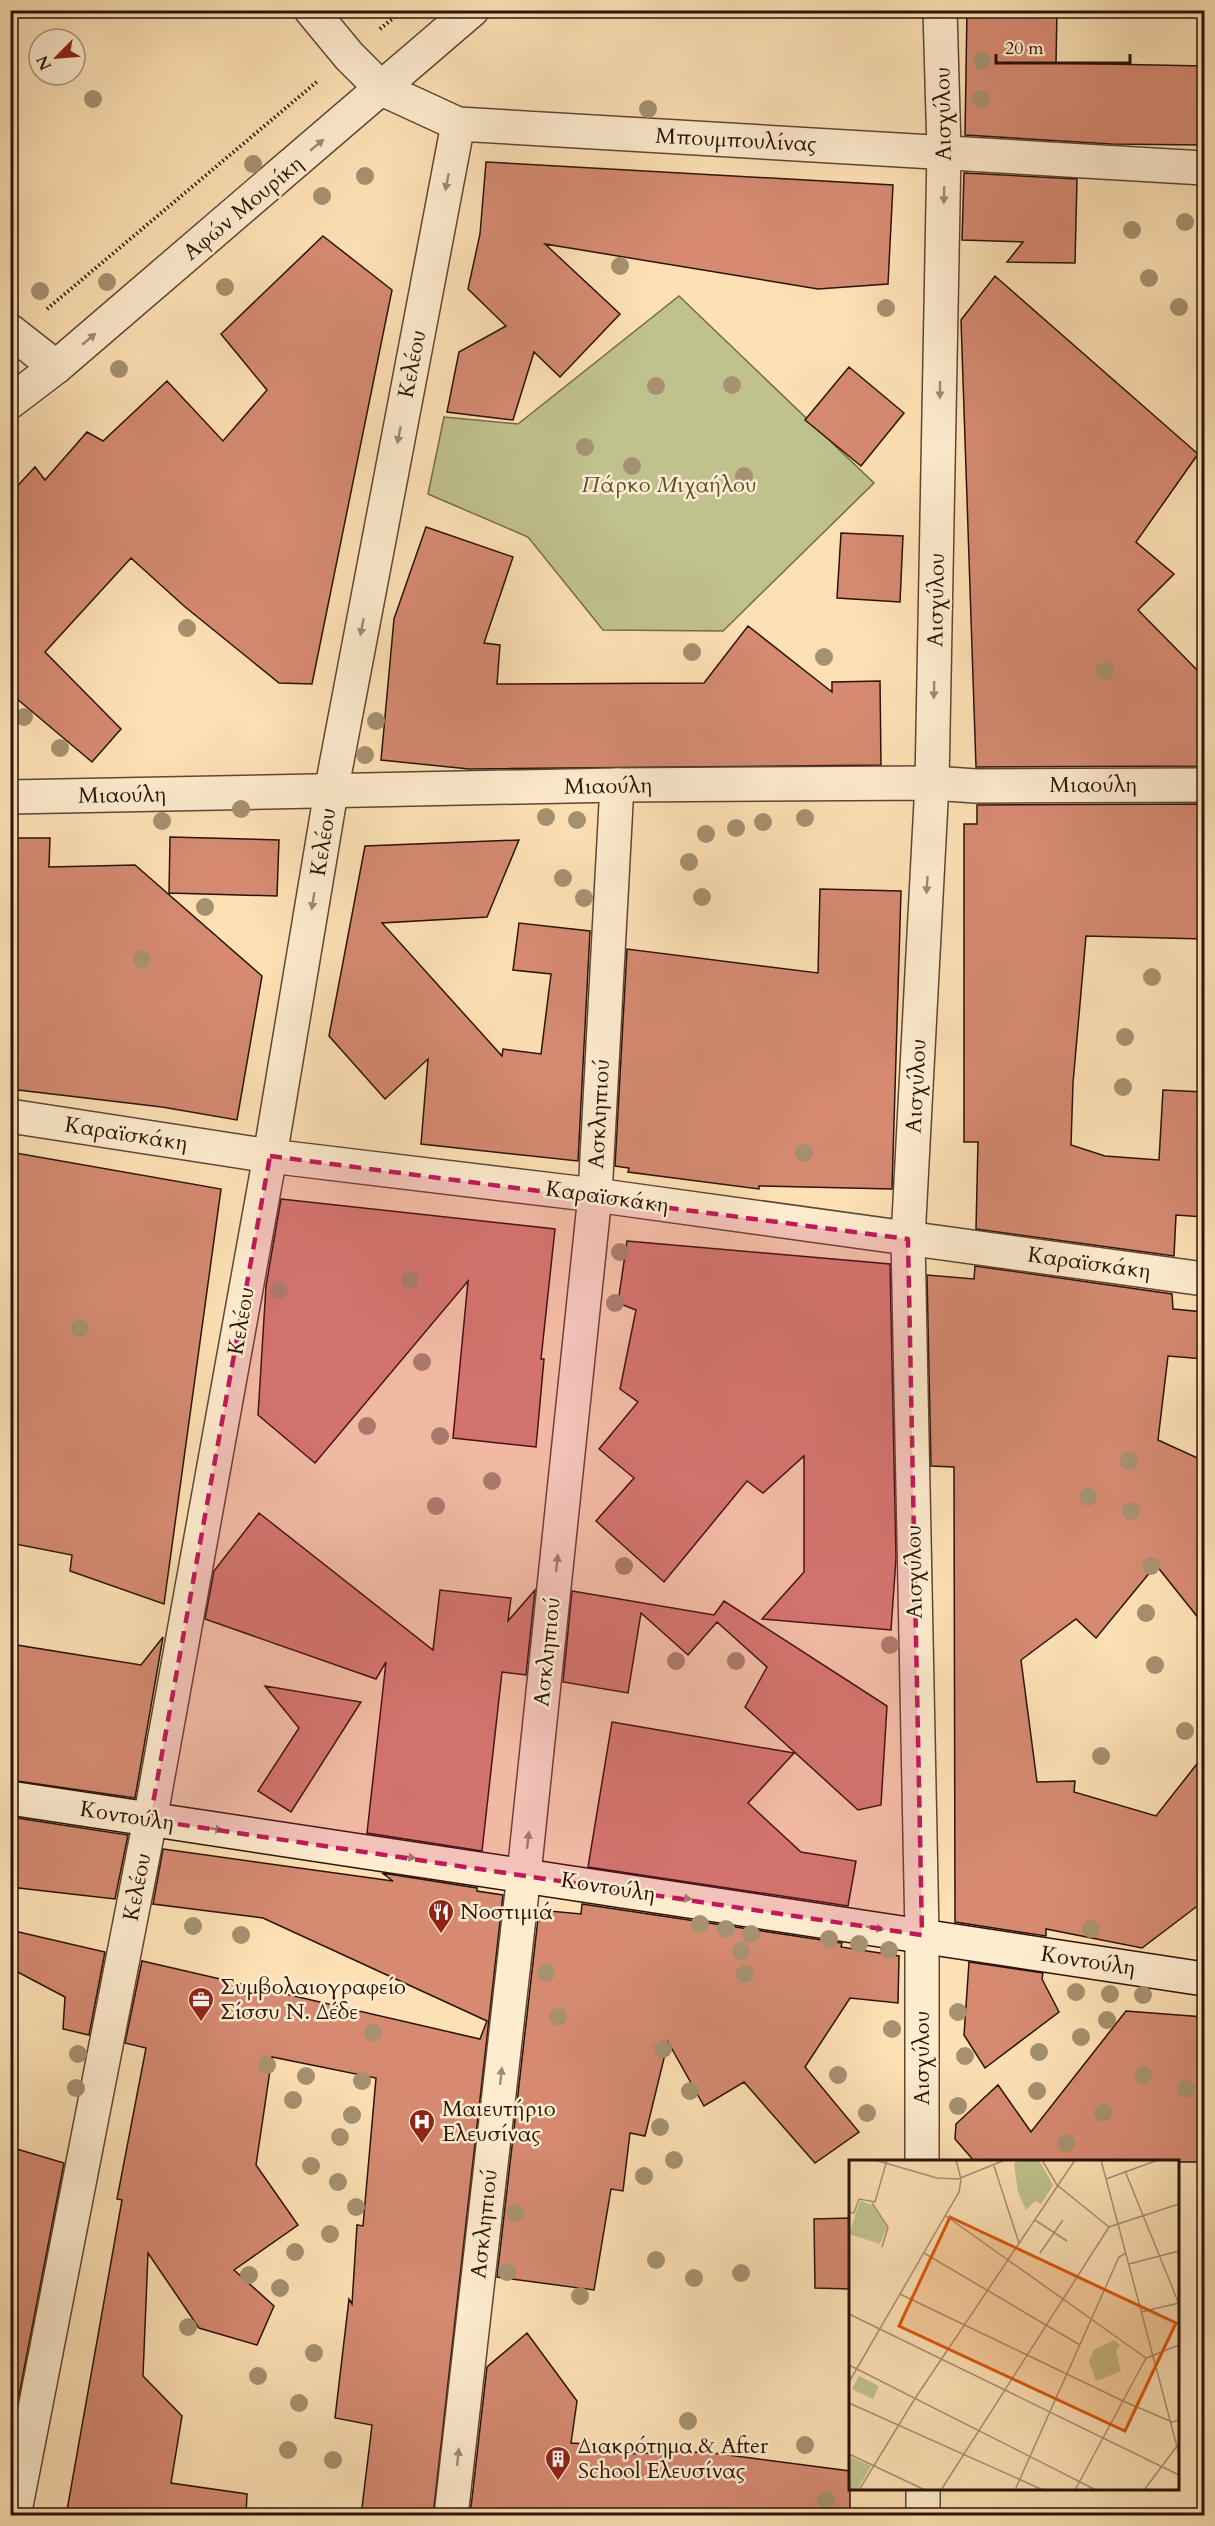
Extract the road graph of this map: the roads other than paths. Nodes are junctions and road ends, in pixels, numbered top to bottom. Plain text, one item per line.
1 (310, 10) edge
2 (472, 10) edge
3 (940, 10) edge
4 (382, 89) junction
5 (458, 124) junction
6 (945, 151) junction
7 (1204, 168) edge
8 (13, 333) edge
9 (56, 367) junction
10 (10, 402) edge
11 (932, 783) junction
12 (617, 785) junction
13 (1204, 785) edge
14 (331, 792) junction
15 (10, 797) edge
16 (10, 1116) edge
17 (270, 1156) junction
18 (595, 1195) junction
19 (908, 1239) junction
20 (1204, 1279) edge
21 (10, 1798) edge
22 (150, 1820) junction
23 (524, 1874) junction
24 (922, 1935) junction
25 (1204, 1979) edge
26 (922, 2160) edge
27 (923, 2490) edge
28 (14, 2516) edge
29 (451, 2516) edge
30 (923, 2516) edge

1 - 4 street, Μπουμπουλίνας
2 - 4 street, Αφών Μουρίκη
3 - 6 street, Αισχύλου
4 - 5 street, Μπουμπουλίνας
9 -> 4 street, Αφών Μουρίκη
5 - 6 street, Μπουμπουλίνας
5 -> 14 street, Κελέου
6 - 7 street, Μπουμπουλίνας
6 -> 11 street, Αισχύλου
8 - 9 street
9 - 10 street, Αφών Μουρίκη
11 - 12 street, Μιαούλη
11 - 13 street, Μιαούλη
11 -> 19 street, Αισχύλου
12 - 14 street, Μιαούλη
12 - 18 street, Ασκληπιού
14 - 15 street, Μιαούλη
14 -> 17 street, Κελέου
16 - 17 street, Καραϊσκάκη
17 - 18 street, Καραϊσκάκη
17 - 22 street, Κελέου
18 - 19 street, Καραϊσκάκη
23 -> 18 street, Ασκληπιού
19 - 20 street, Καραϊσκάκη
19 - 24 street, Αισχύλου
21 - 22 street, Κοντούλη
22 -> 23 street, Κοντούλη
22 - 28 street, Κελέου
23 -> 24 street, Κοντούλη
29 -> 23 street, Ασκληπιού
24 - 25 street, Κοντούλη
24 - 26 street, Αισχύλου
27 - 30 street

